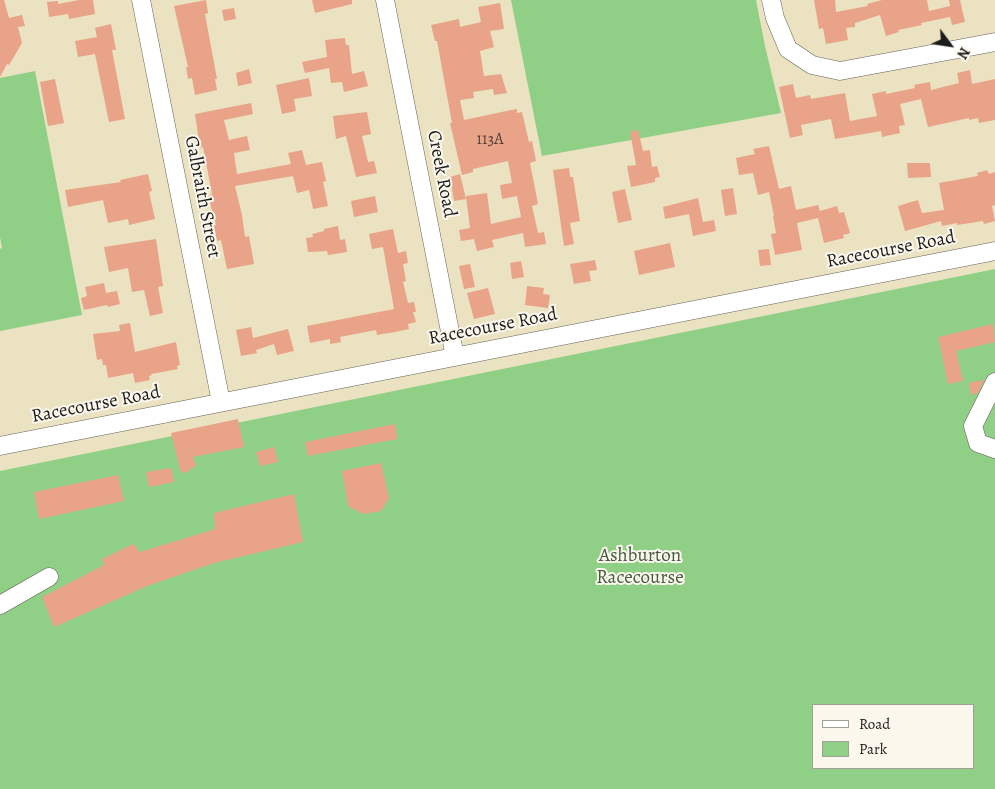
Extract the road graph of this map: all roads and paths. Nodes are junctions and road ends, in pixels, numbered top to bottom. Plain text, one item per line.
1 (141, 0) edge
2 (385, 0) edge
3 (771, 0) edge
4 (995, 42) edge
5 (995, 251) edge
6 (455, 357) junction
7 (995, 382) edge
8 (221, 402) junction
9 (0, 446) edge
10 (995, 450) edge
11 (49, 577) dead end
12 (0, 605) edge

1 - 8 street, Galbraith Street
2 - 6 street, Creek Road
3 - 4 street
5 - 6 street, Racecourse Road
6 - 8 street, Racecourse Road
7 - 10 street
8 - 9 street, Racecourse Road
11 - 12 street

